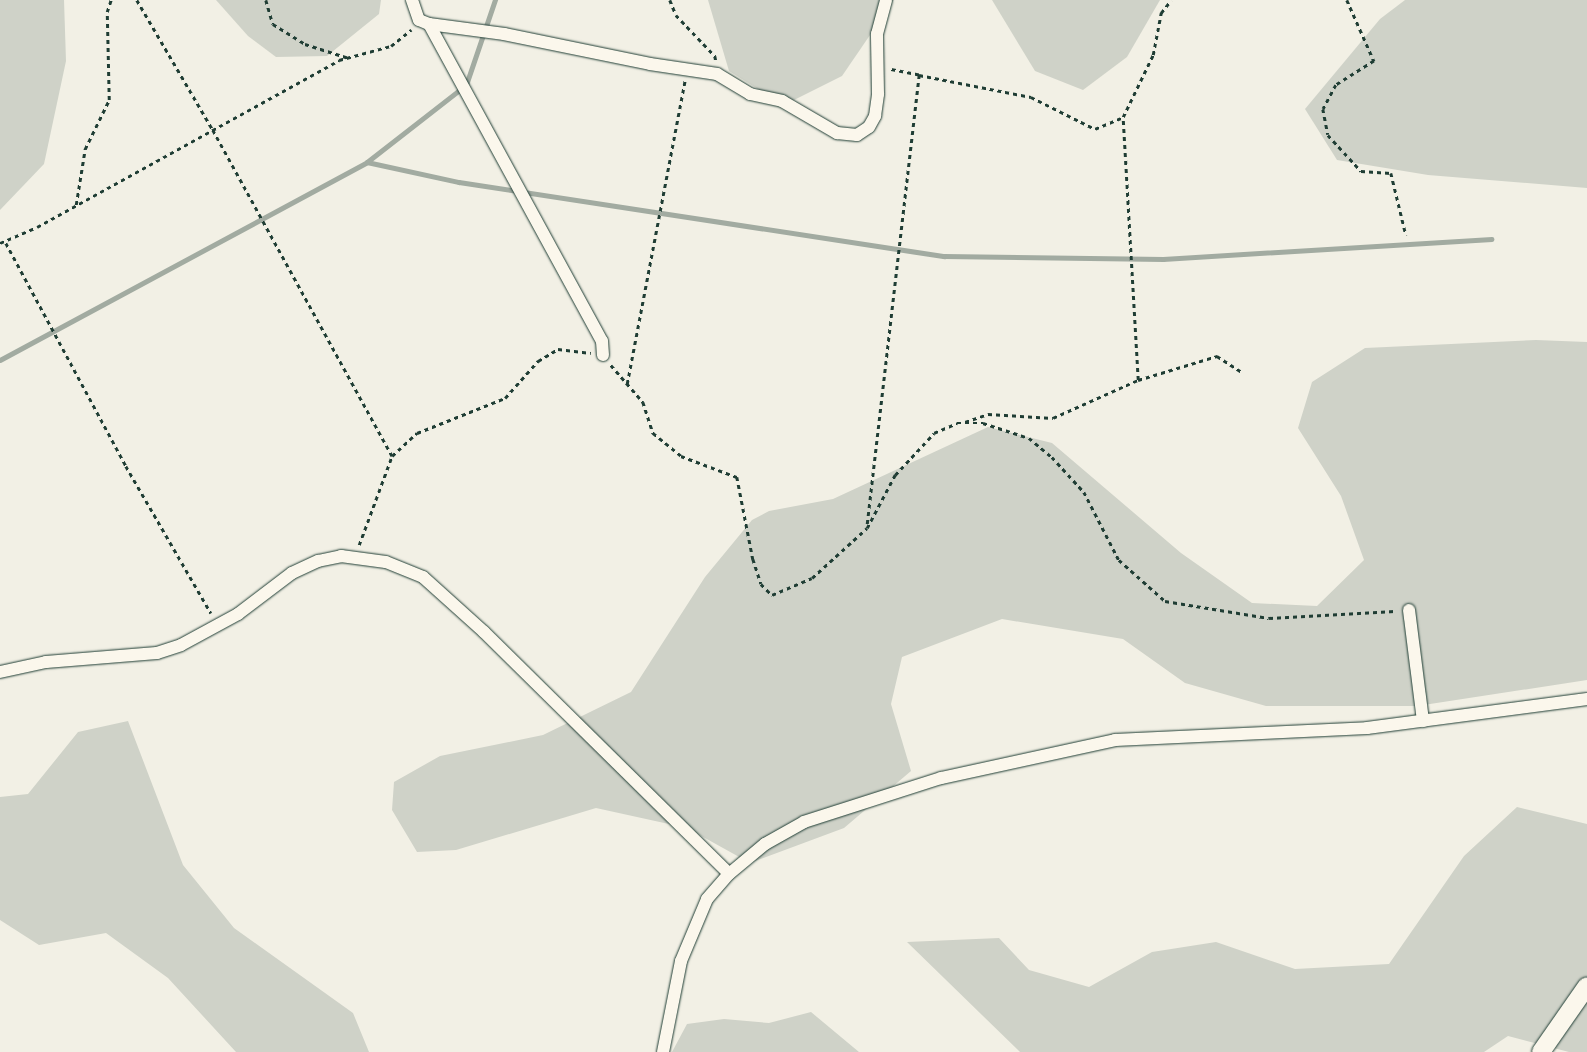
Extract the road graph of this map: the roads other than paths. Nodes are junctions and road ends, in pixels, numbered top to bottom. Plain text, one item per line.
1 (412, 0) edge
2 (886, 0) edge
3 (424, 22) junction
4 (603, 355) road end
5 (1409, 610) road end
6 (0, 672) edge
7 (1587, 698) edge
8 (1423, 720) junction
9 (729, 874) junction
10 (1587, 986) edge
11 (663, 1052) edge
12 (1541, 1052) edge

1 - 3 street
2 - 3 street
3 - 4 street
5 - 8 street
6 - 9 street
7 - 8 street
8 - 9 street
9 - 11 street
10 - 12 street

